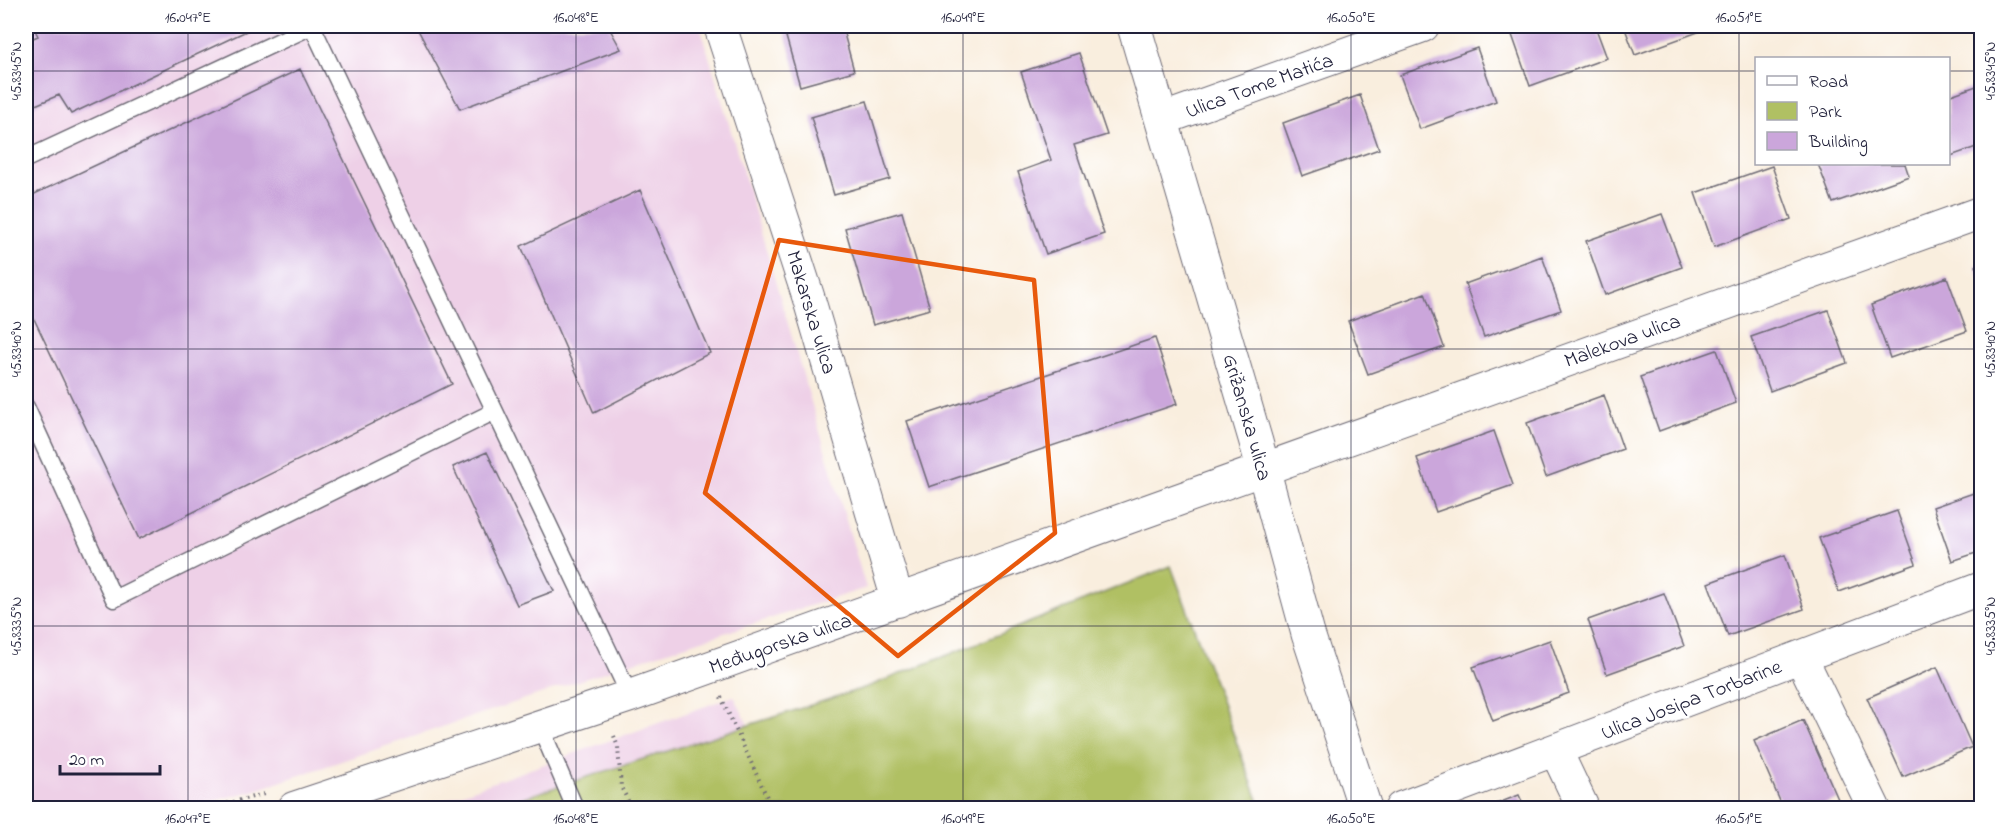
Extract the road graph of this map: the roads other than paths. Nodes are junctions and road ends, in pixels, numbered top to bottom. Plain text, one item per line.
1 (720, 26) edge
2 (1134, 26) edge
3 (1423, 26) edge
4 (1163, 119) junction
5 (26, 159) edge
6 (1982, 212) edge
7 (26, 407) edge
8 (493, 412) junction
9 (1263, 468) junction
10 (1982, 588) edge
11 (898, 601) junction
12 (1801, 657) junction
13 (630, 696) junction
14 (540, 726) junction
15 (1556, 751) junction
16 (294, 808) edge
17 (575, 808) edge
18 (1365, 808) edge
19 (1401, 808) edge
20 (1583, 808) edge
21 (1874, 808) edge

1 - 11 street, Makarska ulica
2 - 4 street, Grižanska ulica
3 - 4 street, Ulica Tome Matića
4 - 9 street, Grižanska ulica
5 - 8 lane
6 - 9 street, Malekova ulica
7 - 8 lane
8 - 13 lane
9 - 11 street, Međugorska ulica
9 - 18 street, Grižanska ulica
10 - 12 street, Ulica Josipa Torbarine
11 - 13 street, Međugorska ulica
12 - 15 street, Ulica Josipa Torbarine
12 - 21 street
13 - 14 street, Međugorska ulica
14 - 16 street, Međugorska ulica
14 - 17 lane
15 - 19 street, Ulica Josipa Torbarine
15 - 20 street

